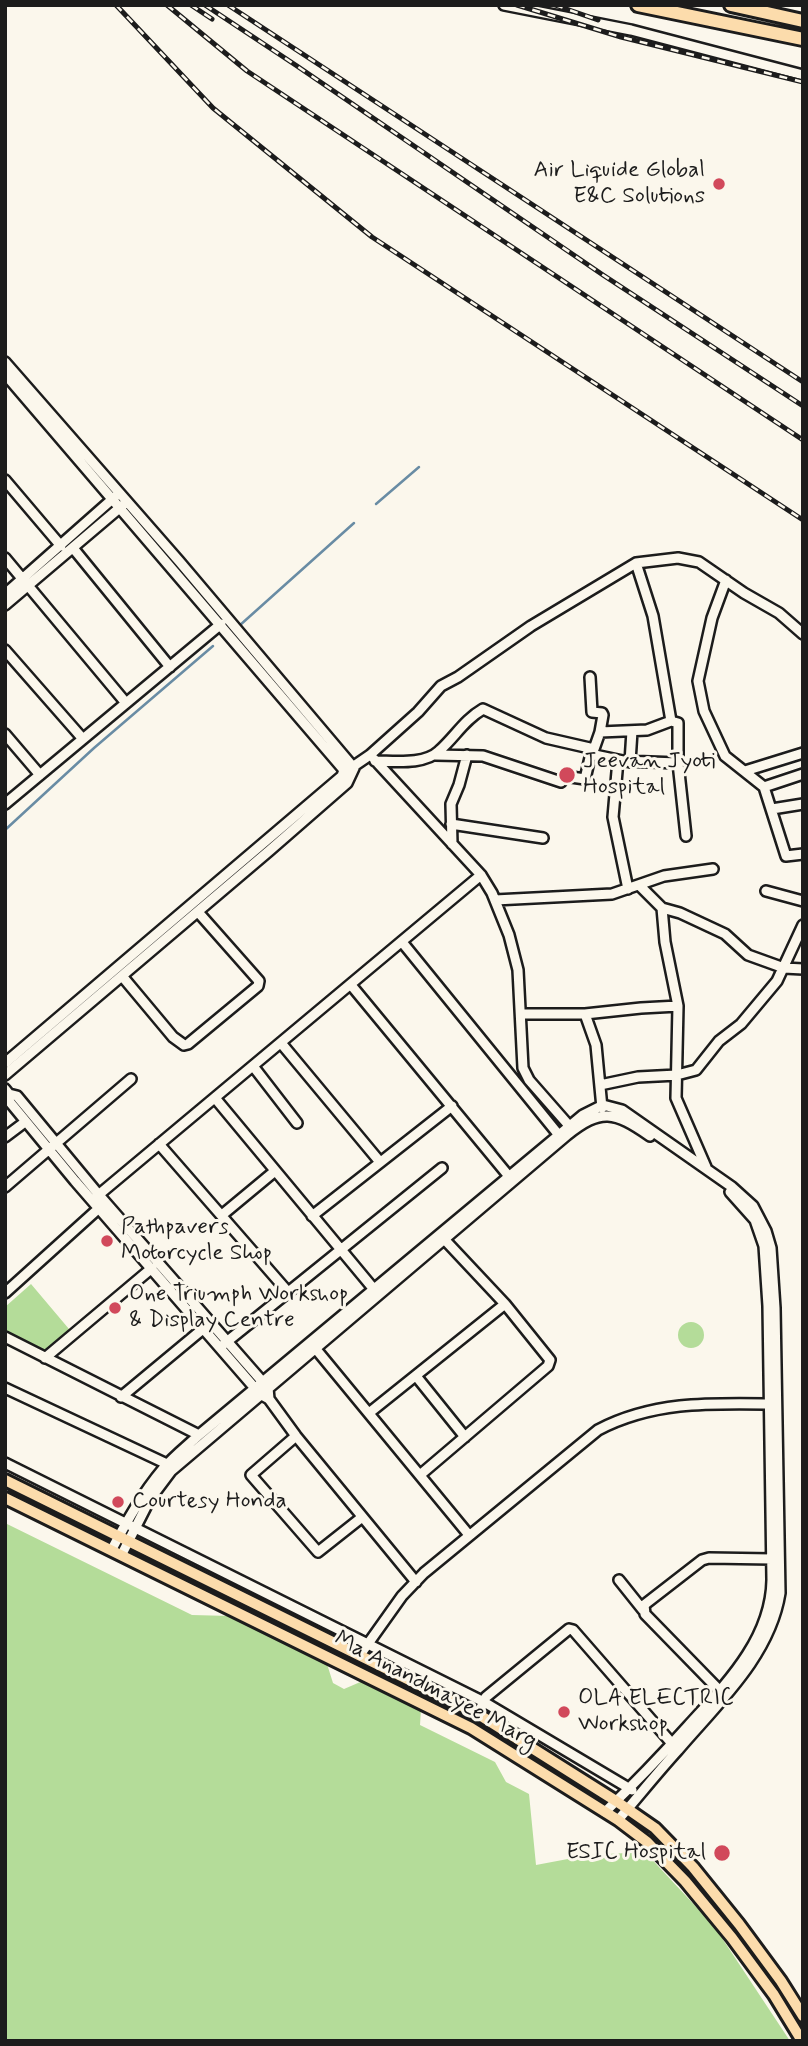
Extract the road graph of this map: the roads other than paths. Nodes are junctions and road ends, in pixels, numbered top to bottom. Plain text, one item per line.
1 (504, 5) edge
2 (638, 5) edge
3 (731, 5) edge
4 (803, 21) edge
5 (803, 39) edge
6 (803, 75) edge
7 (5, 362) edge
8 (5, 373) edge
9 (5, 480) edge
10 (116, 496) junction
11 (124, 505) junction
12 (61, 546) junction
13 (73, 548) junction
14 (5, 558) edge
15 (636, 563) junction
16 (726, 580) junction
17 (26, 583) junction
18 (5, 594) edge
19 (5, 605) edge
20 (220, 624) junction
21 (803, 634) edge
22 (5, 650) edge
23 (170, 667) junction
24 (590, 677) dead end
25 (126, 703) junction
26 (671, 721) junction
27 (632, 730) junction
28 (600, 732) junction
29 (5, 734) edge
30 (83, 739) junction
31 (591, 751) junction
32 (803, 753) edge
33 (433, 755) junction
34 (467, 755) junction
35 (373, 758) junction
36 (618, 760) junction
37 (630, 762) junction
38 (678, 763) junction
39 (353, 766) junction
40 (745, 771) junction
41 (344, 773) junction
42 (803, 774) edge
43 (40, 775) junction
44 (764, 787) junction
45 (5, 804) edge
46 (803, 804) edge
47 (772, 809) junction
48 (451, 824) junction
49 (687, 836) dead end
50 (543, 838) dead end
51 (452, 844) junction
52 (803, 854) edge
53 (713, 869) dead end
54 (481, 876) junction
55 (639, 885) junction
56 (628, 890) junction
57 (766, 891) dead end
58 (495, 900) junction
59 (803, 901) edge
60 (662, 908) junction
61 (198, 912) junction
62 (803, 925) edge
63 (402, 942) junction
64 (784, 968) junction
65 (803, 969) edge
66 (122, 976) junction
67 (351, 985) junction
68 (678, 1006) junction
69 (521, 1014) junction
70 (585, 1014) junction
71 (281, 1043) junction
72 (5, 1063) edge
73 (253, 1066) junction
74 (5, 1075) edge
75 (677, 1075) junction
76 (131, 1079) dead end
77 (600, 1085) junction
78 (7, 1091) edge
79 (215, 1098) junction
80 (452, 1105) junction
81 (602, 1110) junction
82 (24, 1122) junction
83 (297, 1124) dead end
84 (571, 1128) junction
85 (558, 1134) junction
86 (5, 1138) edge
87 (159, 1144) junction
88 (53, 1147) junction
89 (380, 1162) junction
90 (442, 1168) dead end
91 (706, 1169) junction
92 (275, 1171) junction
93 (511, 1179) junction
94 (5, 1187) edge
95 (96, 1201) junction
96 (748, 1206) junction
97 (222, 1216) junction
98 (312, 1216) junction
99 (444, 1239) junction
100 (339, 1250) junction
101 (152, 1268) junction
102 (288, 1292) junction
103 (376, 1292) junction
104 (5, 1293) edge
105 (505, 1304) junction
106 (204, 1328) junction
107 (5, 1337) edge
108 (224, 1344) junction
109 (315, 1348) junction
110 (45, 1358) junction
111 (416, 1376) junction
112 (5, 1388) edge
113 (263, 1390) junction
114 (121, 1397) junction
115 (772, 1404) junction
116 (369, 1413) junction
117 (200, 1435) junction
118 (296, 1436) junction
119 (465, 1437) junction
120 (5, 1463) edge
121 (167, 1464) junction
122 (420, 1475) junction
123 (5, 1480) edge
124 (5, 1498) edge
125 (361, 1518) junction
126 (125, 1522) junction
127 (136, 1527) junction
128 (469, 1535) junction
129 (124, 1538) junction
130 (117, 1552) junction
131 (772, 1559) junction
132 (619, 1580) dead end
133 (416, 1582) junction
134 (643, 1609) junction
135 (368, 1643) junction
136 (360, 1655) junction
137 (723, 1694) junction
138 (484, 1702) junction
139 (478, 1714) junction
140 (675, 1747) junction
141 (629, 1788) junction
142 (639, 1795) junction
143 (617, 1801) junction
144 (628, 1808) junction
145 (605, 1812) junction
146 (618, 1820) junction
147 (803, 2016) edge
148 (802, 2041) edge

1 - 6 street
2 - 5 highway
3 - 4 highway
7 - 10 street
8 - 10 street
9 - 12 street
10 - 11 street
10 - 12 street
11 - 13 street
11 - 20 street
11 - 39 street
12 - 17 street
13 - 17 street
13 - 23 street
14 - 17 street
15 - 16 street
15 - 26 street
15 - 35 street
16 - 21 street
16 - 40 street
17 - 18 street
17 - 19 street
17 - 25 street
20 - 23 street
20 - 41 street
22 - 30 street
23 - 25 street
24 - 28 street
25 - 30 street
26 - 27 street
26 - 38 street
27 - 28 street
27 - 37 street
28 - 31 street
29 - 43 street
30 - 43 street
31 - 33 street
31 - 34 street
31 - 36 street
32 - 40 street
33 - 34 street
33 - 35 street
34 - 48 street
35 - 39 street
35 - 51 street
36 - 37 street
36 - 56 street
37 - 38 street
38 - 49 street
39 - 41 street
39 - 61 street
40 - 44 street
41 - 72 street
42 - 44 street
43 - 45 street
44 - 47 street
46 - 47 street
47 - 52 street
48 - 50 street
48 - 51 street
51 - 54 street
53 - 55 street
54 - 58 street
54 - 63 street
55 - 56 street
55 - 60 street
56 - 58 street
57 - 59 street
58 - 69 street
60 - 64 street
60 - 68 street
61 - 66 street
61 - 66 street
62 - 64 street
63 - 67 street
63 - 85 street
64 - 65 street
64 - 75 street
66 - 74 street
67 - 71 street
67 - 80 street
68 - 70 street
68 - 75 street
69 - 70 street
69 - 84 street
70 - 77 street
71 - 73 street
71 - 89 street
73 - 79 street
73 - 83 street
75 - 77 street
75 - 91 street
76 - 88 street
77 - 81 street
78 - 82 street
78 - 88 street
79 - 87 street
79 - 92 street
80 - 89 street
80 - 93 street
81 - 84 street
81 - 91 street
81 - 96 street
82 - 86 street
82 - 88 street
84 - 85 street
84 - 93 street
85 - 93 street
87 - 95 street
87 - 97 street
88 - 94 street
88 - 95 street
89 - 98 street
90 - 100 street
91 - 96 street
92 - 97 street
92 - 98 street
93 - 99 street
93 - 103 street
95 - 101 street
95 - 104 street
95 - 108 street
96 - 115 street
97 - 102 street
98 - 100 street
99 - 103 street
99 - 105 street
100 - 102 street
100 - 103 street
101 - 106 street
101 - 110 street
102 - 108 street
103 - 109 street
103 - 113 street
105 - 111 street
105 - 119 street
106 - 108 street
106 - 114 street
107 - 110 street
108 - 113 street
109 - 113 street
109 - 116 street
110 - 114 street
111 - 116 street
111 - 119 street
112 - 121 street
113 - 117 street
113 - 118 street
113 - 127 street
114 - 117 street
115 - 128 street
115 - 131 street
115 - 137 street
116 - 122 street
117 - 121 street
118 - 125 street
118 - 125 street
119 - 122 street
120 - 126 street
121 - 126 street
122 - 128 street
123 - 129 main road, Ma Anandmayee Marg
124 - 130 main road, Ma Anandmayee Marg
125 - 133 street
126 - 127 street
126 - 129 street
127 - 129 street
127 - 135 street
128 - 133 street
129 - 130 street
129 - 136 main road, Ma Anandmayee Marg
130 - 145 main road, Ma Anandmayee Marg
131 - 134 street
131 - 137 street
132 - 134 street
133 - 135 street
134 - 137 street
135 - 136 street
135 - 138 street
136 - 139 main road, Ma Anandmayee Marg
137 - 140 street
138 - 139 street
138 - 140 street
138 - 141 street
139 - 143 main road, Ma Anandmayee Marg
140 - 141 street
140 - 142 street
141 - 142 street
141 - 143 street
142 - 144 street
143 - 144 main road, Ma Anandmayee Marg
143 - 145 street
144 - 146 street
144 - 147 main road, Ma Anandmayee Marg
145 - 146 main road, Ma Anandmayee Marg
146 - 148 main road, Ma Anandmayee Marg

